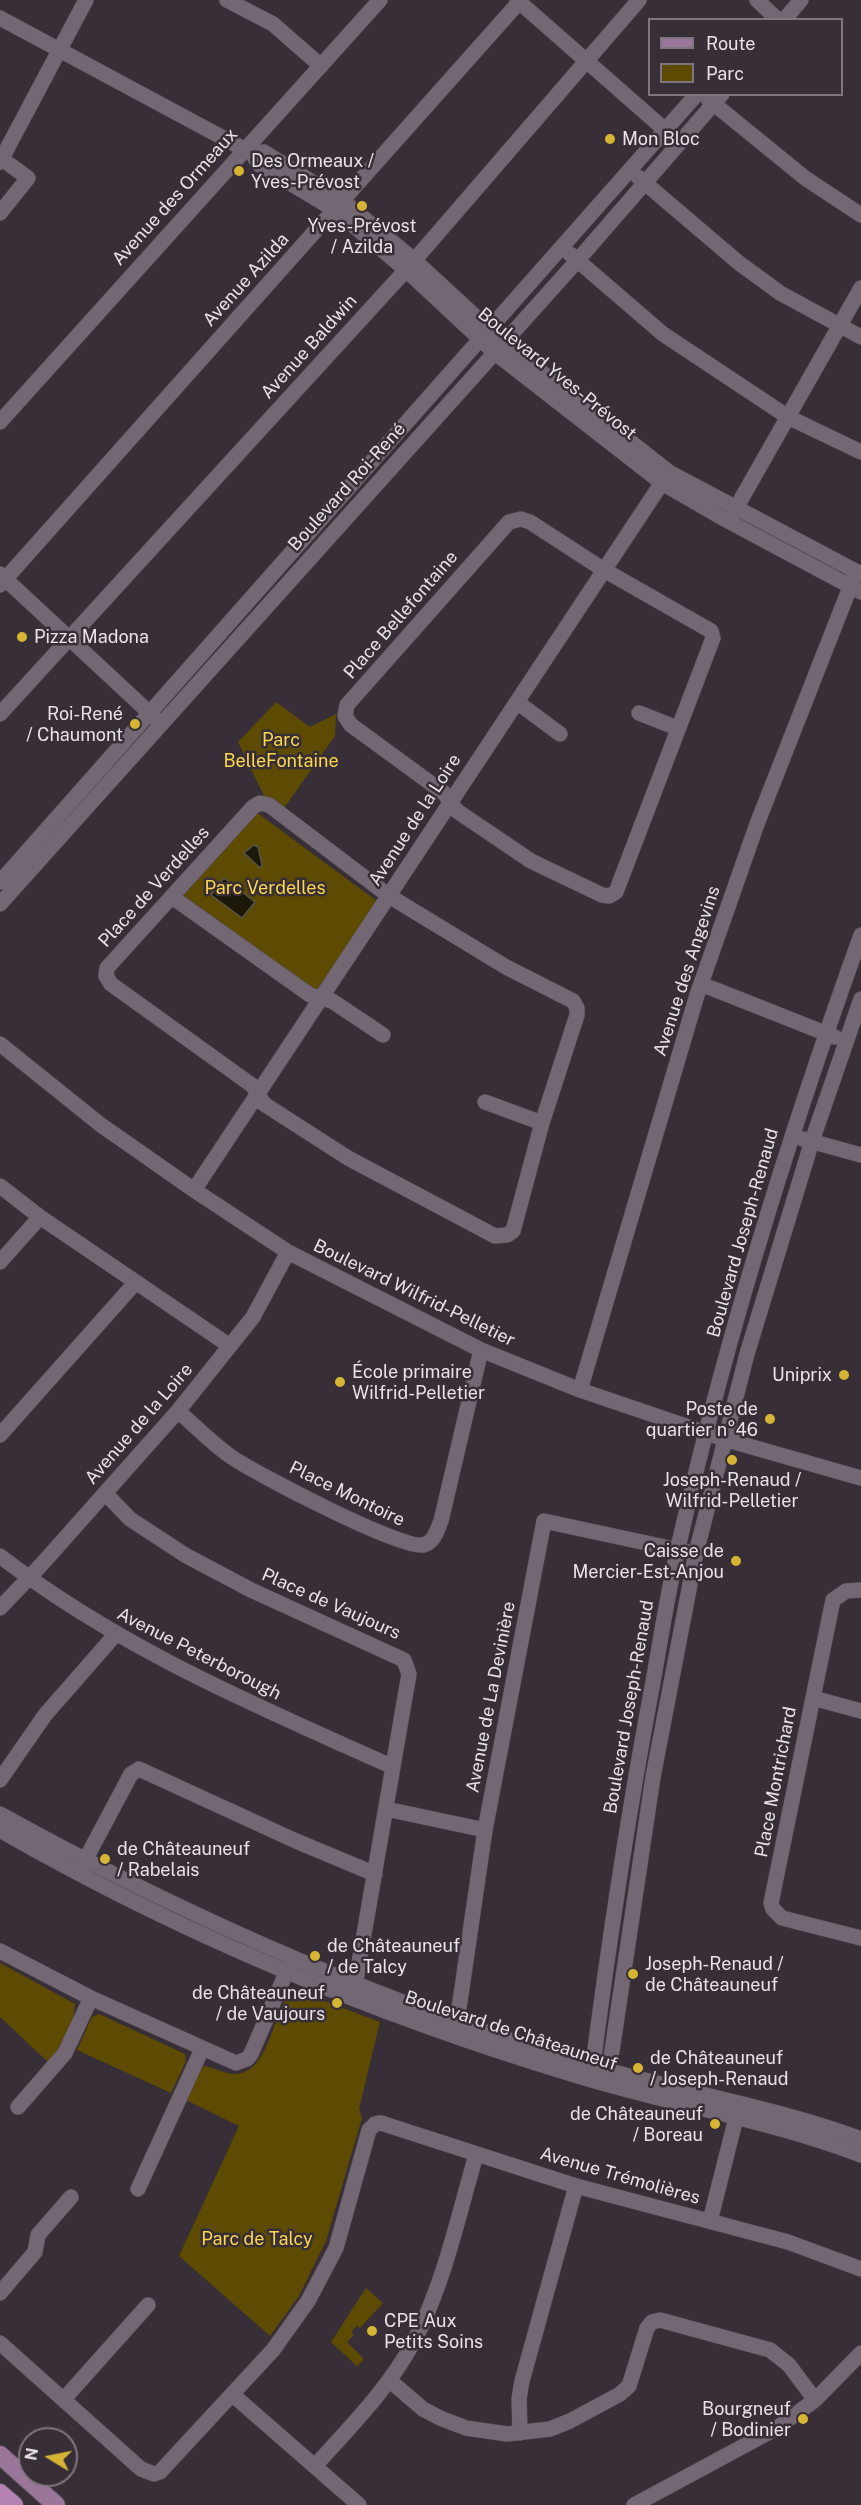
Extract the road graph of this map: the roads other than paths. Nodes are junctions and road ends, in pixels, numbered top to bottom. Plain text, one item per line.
1 (86, 0) edge
2 (227, 0) edge
3 (380, 0) edge
4 (639, 0) edge
5 (757, 0) edge
6 (780, 0) edge
7 (801, 0) edge
8 (519, 1) edge
9 (770, 17) edge
10 (0, 18) edge
11 (786, 18) edge
12 (59, 50) junction
13 (586, 60) junction
14 (321, 66) junction
15 (696, 96) edge
16 (713, 98) edge
17 (667, 130) junction
18 (681, 144) junction
19 (248, 152) junction
20 (1, 161) edge
21 (631, 170) junction
22 (644, 183) junction
23 (339, 206) junction
24 (0, 213) edge
25 (861, 215) edge
26 (563, 248) junction
27 (578, 261) junction
28 (410, 265) junction
29 (861, 288) edge
30 (839, 326) junction
31 (486, 335) junction
32 (861, 337) edge
33 (499, 347) junction
34 (788, 417) junction
35 (0, 422) edge
36 (861, 452) edge
37 (665, 477) junction
38 (732, 515) junction
39 (604, 570) junction
40 (859, 573) edge
41 (2, 579) edge
42 (856, 590) edge
43 (69, 638) junction
44 (517, 702) junction
45 (639, 713) dead end
46 (0, 714) edge
47 (156, 718) junction
48 (677, 728) junction
49 (560, 734) dead end
50 (451, 802) junction
51 (0, 882) edge
52 (388, 896) junction
53 (172, 897) junction
54 (0, 904) edge
55 (861, 935) edge
56 (701, 984) junction
57 (321, 998) junction
58 (861, 999) edge
59 (825, 1034) junction
60 (383, 1035) dead end
61 (846, 1041) junction
62 (0, 1044) edge
63 (258, 1094) junction
64 (485, 1102) dead end
65 (542, 1124) junction
66 (792, 1136) junction
67 (812, 1141) junction
68 (861, 1155) edge
69 (0, 1186) edge
70 (194, 1190) junction
71 (40, 1217) junction
72 (758, 1246) junction
73 (288, 1252) junction
74 (778, 1252) junction
75 (0, 1262) edge
76 (136, 1282) junction
77 (230, 1346) junction
78 (730, 1349) junction
79 (480, 1350) junction
80 (747, 1354) junction
81 (580, 1390) junction
82 (178, 1411) junction
83 (706, 1433) junction
84 (0, 1435) edge
85 (724, 1439) junction
86 (861, 1478) edge
87 (105, 1493) junction
88 (677, 1551) junction
89 (696, 1553) junction
90 (0, 1556) edge
91 (28, 1578) junction
92 (861, 1590) edge
93 (0, 1608) edge
94 (115, 1635) junction
95 (813, 1698) junction
96 (861, 1711) edge
97 (393, 1767) junction
98 (0, 1780) edge
99 (386, 1809) junction
100 (0, 1814) edge
101 (0, 1830) edge
102 (485, 1830) junction
103 (82, 1867) junction
104 (375, 1874) junction
105 (861, 1938) edge
106 (0, 1951) edge
107 (290, 1964) junction
108 (355, 1991) junction
109 (91, 1998) junction
110 (456, 2029) junction
111 (202, 2049) junction
112 (592, 2073) junction
113 (609, 2078) junction
114 (18, 2107) dead end
115 (738, 2111) junction
116 (861, 2139) edge
117 (476, 2155) junction
118 (861, 2155) edge
119 (576, 2186) junction
120 (138, 2189) dead end
121 (71, 2197) dead end
122 (710, 2221) junction
123 (861, 2269) edge
124 (0, 2293) edge
125 (148, 2305) dead end
126 (0, 2343) edge
127 (861, 2352) edge
128 (389, 2380) junction
129 (232, 2395) junction
130 (64, 2399) junction
131 (815, 2400) junction
132 (520, 2433) junction
133 (0, 2455) edge
134 (315, 2466) junction
135 (0, 2493) edge
136 (14, 2505) edge
137 (56, 2505) edge
138 (358, 2505) edge
139 (634, 2505) edge

1 - 12 street
2 - 14 street
3 - 14 street, Avenue des Ormeaux
4 - 13 street, Avenue Baldwin
5 - 9 street
6 - 9 street
7 - 11 street
8 - 13 street
8 - 23 street, Avenue Azilda
10 - 12 street, Boulevard Yves-Prévost
12 - 19 street, Boulevard Yves-Prévost
12 - 20 street
13 - 17 street
13 - 28 street, Avenue Baldwin
14 - 19 street, Avenue des Ormeaux
15 - 17 street, Boulevard Roi-René
16 - 18 street, Boulevard Roi-René
16 - 25 street
17 - 18 street
17 - 21 street, Boulevard Roi-René
18 - 22 street, Boulevard Roi-René
19 - 23 street, Boulevard Yves-Prévost
19 - 35 street, Avenue des Ormeaux
20 - 24 street
21 - 22 street
21 - 26 street, Boulevard Roi-René
22 - 27 street, Boulevard Roi-René
22 - 30 street
23 - 28 street, Boulevard Yves-Prévost
23 - 41 street, Avenue Azilda
26 - 27 street
26 - 31 street, Boulevard Roi-René
27 - 33 street, Boulevard Roi-René
27 - 34 street
28 - 31 street, Boulevard Yves-Prévost
28 - 43 street, Avenue Baldwin
29 - 30 street
30 - 32 street
30 - 34 street
31 - 33 street, Boulevard Yves-Prévost
31 - 47 street, Boulevard Roi-René
33 - 37 street, Boulevard Yves-Prévost
33 - 47 street, Boulevard Roi-René
34 - 36 street
34 - 38 street
37 - 38 street, Boulevard Yves-Prévost
37 - 39 street, Avenue de la Loire
38 - 40 street, Boulevard Yves-Prévost
38 - 42 street, Boulevard Yves-Prévost
39 - 44 street, Avenue de la Loire
39 - 48 street, Place Bellefontaine
39 - 50 street, Place Bellefontaine
40 - 42 street, Avenue des Angevins
41 - 43 street
42 - 56 street, Avenue des Angevins
43 - 46 street, Avenue Baldwin
43 - 47 street
44 - 49 street
44 - 50 street, Avenue de la Loire
45 - 48 street
47 - 51 street, Boulevard Roi-René
47 - 54 street, Boulevard Roi-René
48 - 50 street, Place Bellefontaine
50 - 52 street, Avenue de la Loire
52 - 53 street, Place de Verdelles
52 - 57 street, Avenue de la Loire
52 - 65 street
53 - 57 street
53 - 63 street, Place de Verdelles
55 - 59 street, Boulevard Joseph-Renaud
56 - 59 street
56 - 81 street, Avenue des Angevins
57 - 60 street
57 - 63 street, Avenue de la Loire
58 - 61 street, Boulevard Joseph-Renaud
59 - 61 street
59 - 66 street, Boulevard Joseph-Renaud
61 - 67 street, Boulevard Joseph-Renaud
62 - 70 street, Boulevard Wilfrid-Pelletier
63 - 65 street
63 - 70 street, Avenue de la Loire
64 - 65 street
66 - 67 street
66 - 72 street, Boulevard Joseph-Renaud
67 - 68 street
67 - 74 street, Boulevard Joseph-Renaud
69 - 71 street
70 - 73 street, Boulevard Wilfrid-Pelletier
71 - 75 street
71 - 76 street
72 - 74 street
72 - 78 street, Boulevard Joseph-Renaud
73 - 77 street, Avenue de la Loire
73 - 79 street, Boulevard Wilfrid-Pelletier
74 - 80 street, Boulevard Joseph-Renaud
76 - 77 street
76 - 84 street
77 - 82 street, Avenue de la Loire
78 - 80 street
78 - 83 street, Boulevard Joseph-Renaud
79 - 81 street, Boulevard Wilfrid-Pelletier
79 - 82 street, Place Montoire
80 - 85 street, Boulevard Joseph-Renaud
81 - 83 street, Boulevard Wilfrid-Pelletier
82 - 87 street, Avenue de la Loire
83 - 85 street, Boulevard Wilfrid-Pelletier
83 - 88 street, Boulevard Joseph-Renaud
85 - 86 street, Boulevard Wilfrid-Pelletier
85 - 89 street, Boulevard Joseph-Renaud
87 - 91 street, Avenue de la Loire
87 - 97 street, Place de Vaujours
88 - 89 street, Avenue de La Devinière
88 - 102 street, Avenue de La Devinière
88 - 112 street, Boulevard Joseph-Renaud
89 - 113 street, Boulevard Joseph-Renaud
90 - 91 street, Avenue Peterborough
91 - 93 street, Avenue de la Loire
91 - 94 street, Avenue Peterborough
92 - 95 street, Place Montrichard
94 - 97 street, Avenue Peterborough
94 - 98 street
95 - 96 street
95 - 105 street, Place Montrichard
97 - 99 street, Place de Vaujours
99 - 102 street
99 - 104 street, Place de Vaujours
100 - 103 street, Boulevard de Châteauneuf
101 - 103 street, Boulevard de Châteauneuf
102 - 110 street, Avenue de La Devinière
103 - 104 street
103 - 107 street, Boulevard de Châteauneuf
104 - 108 street, Place de Vaujours
106 - 109 street
107 - 108 street, Boulevard de Châteauneuf
107 - 111 street
108 - 110 street, Boulevard de Châteauneuf
109 - 111 street
109 - 114 street
110 - 112 street, Boulevard de Châteauneuf
111 - 120 street
112 - 113 street, Boulevard de Châteauneuf
113 - 115 street, Boulevard de Châteauneuf
115 - 116 street, Boulevard de Châteauneuf
115 - 118 street, Boulevard de Châteauneuf
115 - 122 street
117 - 119 street, Avenue Trémolières
117 - 128 street
117 - 129 street, Avenue Trémolières
119 - 122 street, Avenue Trémolières
119 - 132 street
121 - 124 street
122 - 123 street, Avenue Trémolières
125 - 130 street
126 - 130 street
127 - 131 street
128 - 132 street
128 - 134 street
129 - 130 street
129 - 134 street
131 - 132 street
131 - 139 street
133 - 137 main road
134 - 138 street
135 - 136 highway

